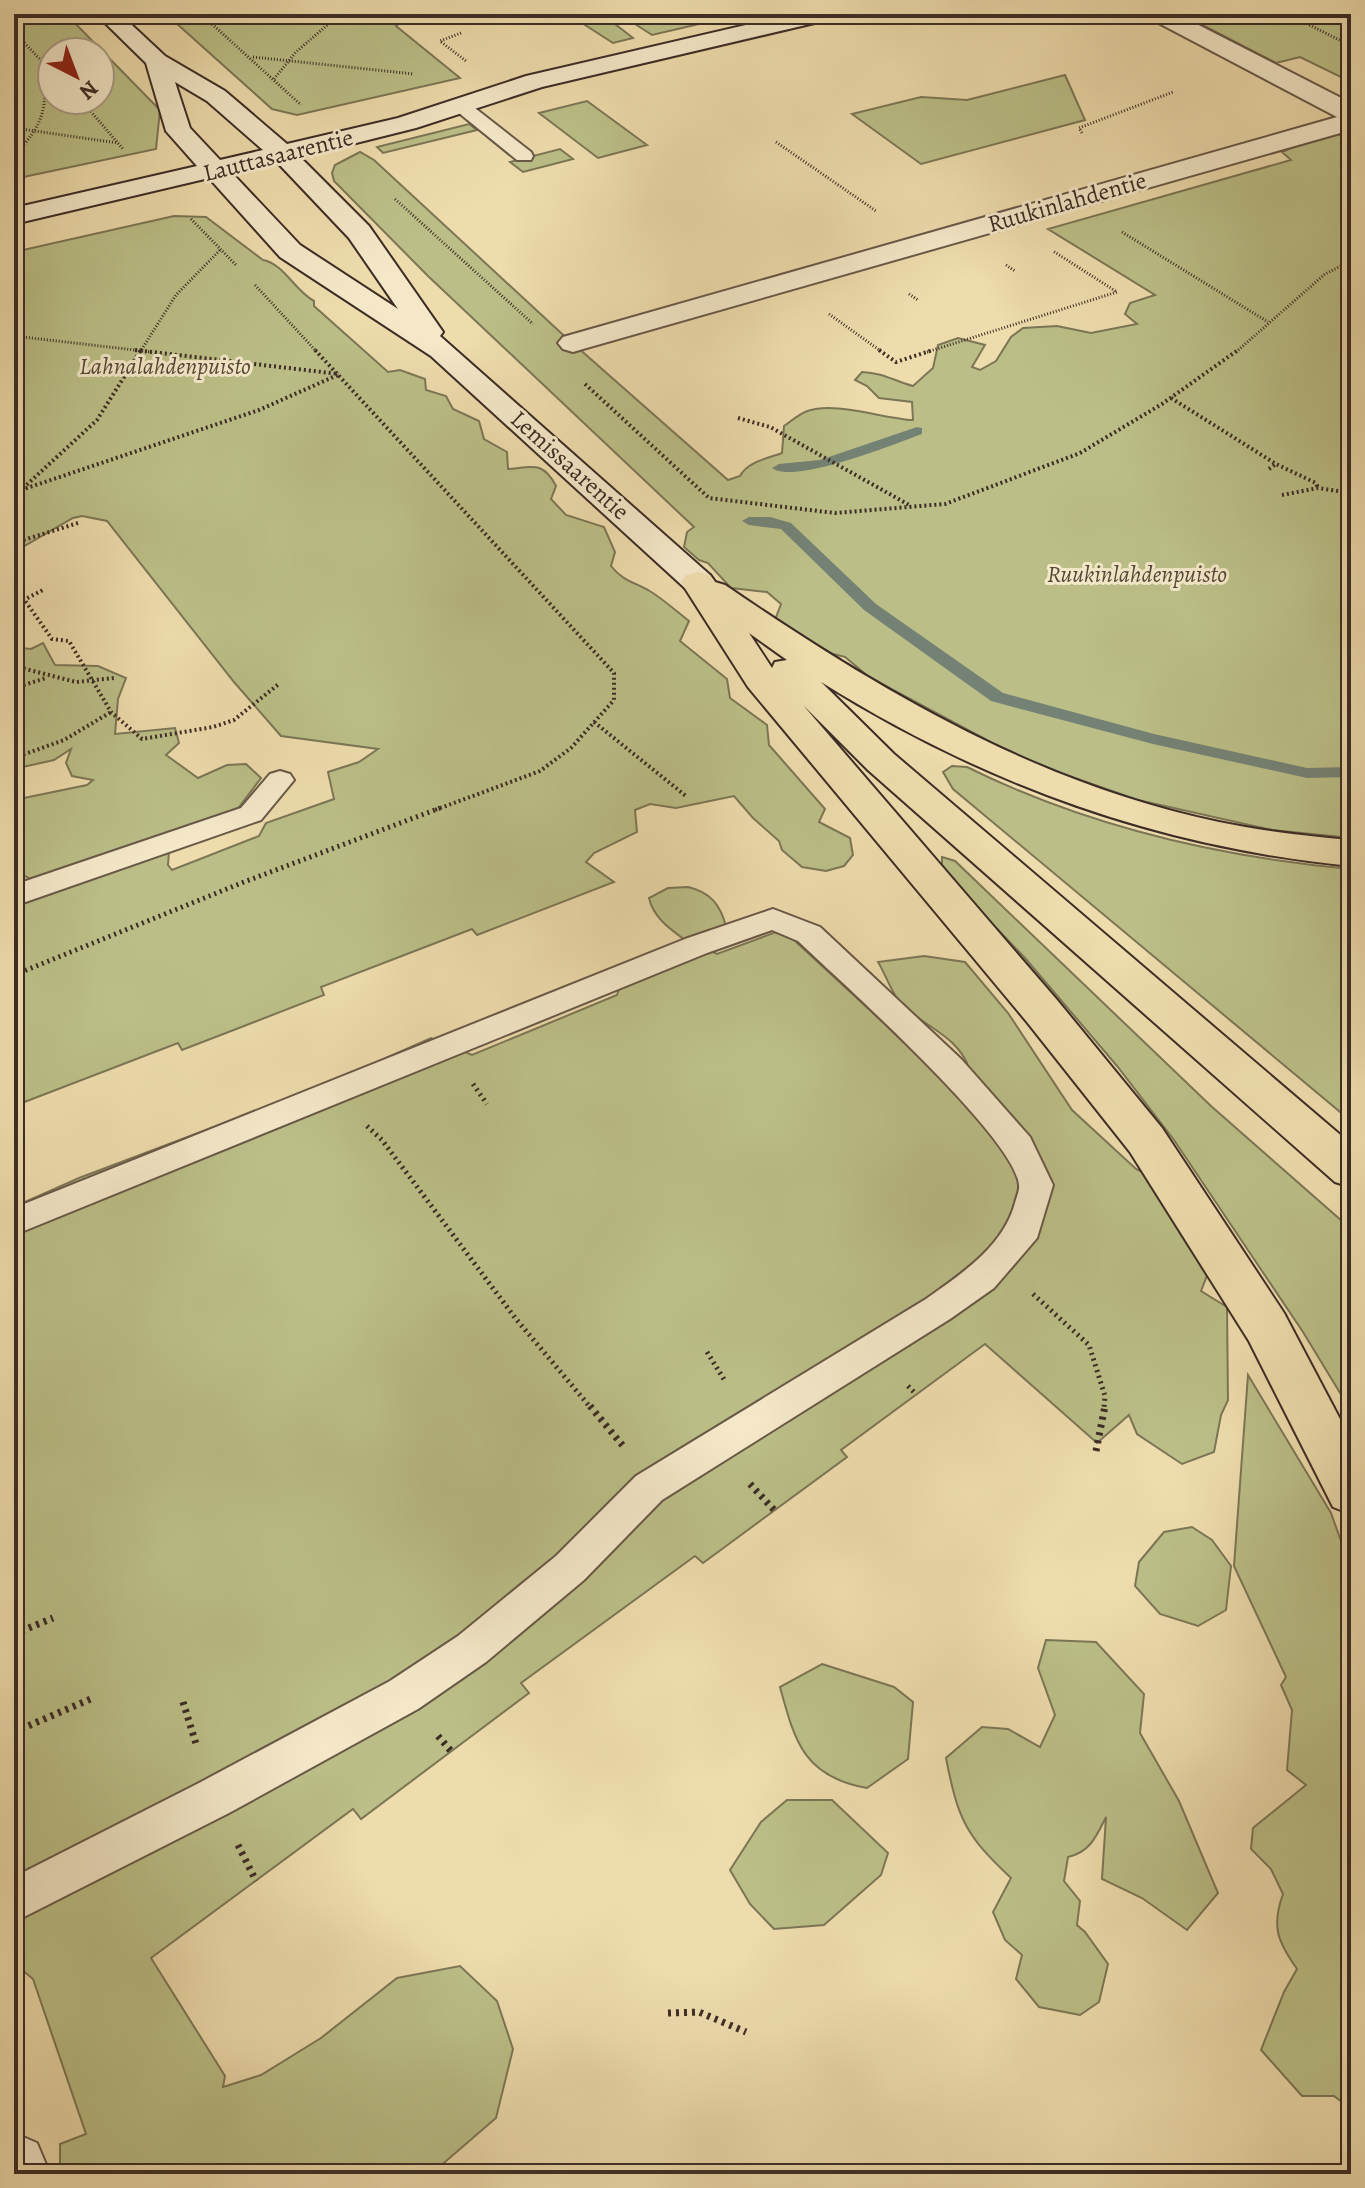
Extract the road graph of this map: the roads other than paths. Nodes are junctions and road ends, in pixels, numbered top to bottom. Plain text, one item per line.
1 (107, 14) edge
2 (823, 14) edge
3 (1159, 14) edge
4 (157, 61) junction
5 (539, 80) junction
6 (460, 105) junction
7 (274, 145) junction
8 (524, 156) dead end
9 (207, 162) junction
10 (238, 194) junction
11 (14, 196) edge
12 (14, 216) edge
13 (14, 238) edge
14 (566, 345) road end
15 (441, 350) junction
16 (698, 582) junction
17 (280, 780) dead end
18 (1351, 853) edge
19 (14, 896) edge
20 (1351, 1170) edge
21 (14, 1222) edge
22 (1351, 1491) edge
23 (14, 1900) edge
24 (14, 2166) edge
25 (17, 2174) edge

1 - 4 main road, Lemissaarentie
2 - 5 main road, Lauttasaarentie
3 - 14 main road, Ruukinlahdentie
4 - 7 main road, Lemissaarentie
4 - 9 main road, Lemissaarentie
5 - 6 main road, Lauttasaarentie
5 - 7 main road, Lauttasaarentie
6 - 7 main road, Lauttasaarentie
6 - 8 lane
7 - 9 main road, Lauttasaarentie
7 - 15 main road, Lemissaarentie
9 - 10 main road, Lemissaarentie
9 - 11 main road, Lauttasaarentie
9 - 12 main road, Lauttasaarentie
10 - 13 main road, Lauttasaarentie
10 - 15 main road, Lemissaarentie
15 - 16 main road, Lemissaarentie
16 - 18 highway
16 - 20 highway
16 - 22 highway
17 - 19 lane
21 - 23 lane
24 - 25 main road

